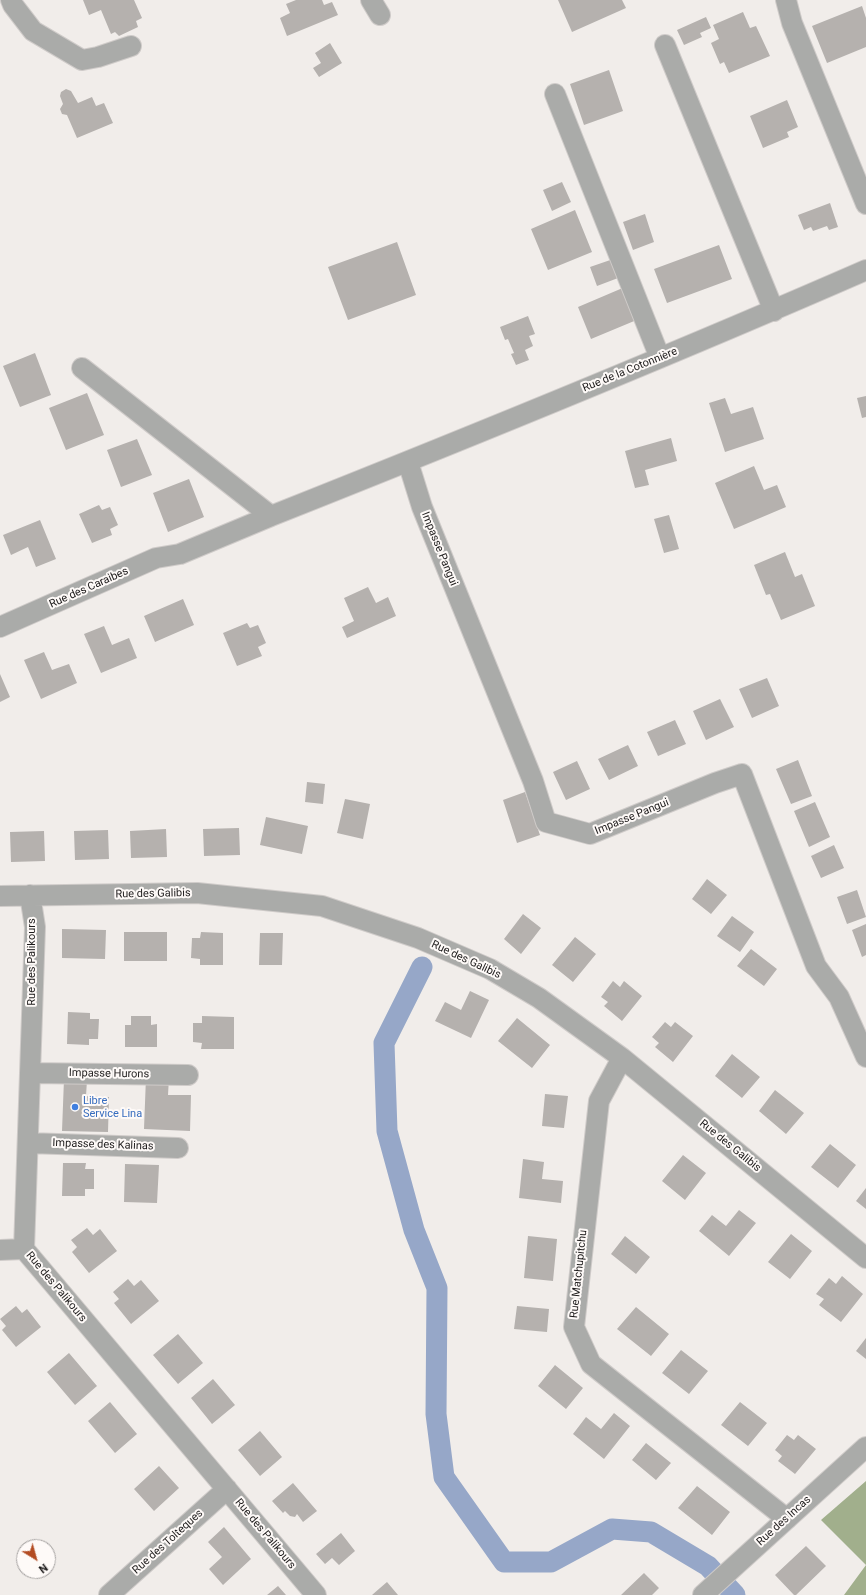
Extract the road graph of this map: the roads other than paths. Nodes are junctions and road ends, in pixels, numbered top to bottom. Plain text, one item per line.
1 (11, 0) edge
2 (786, 0) edge
3 (665, 45) dead end
4 (131, 46) dead end
5 (555, 94) dead end
6 (866, 204) edge
7 (866, 270) edge
8 (774, 311) junction
9 (660, 358) junction
10 (82, 368) dead end
11 (400, 465) junction
12 (271, 516) junction
13 (0, 627) edge
14 (30, 895) junction
15 (0, 896) edge
16 (866, 1057) edge
17 (622, 1058) junction
18 (30, 1073) junction
19 (188, 1075) dead end
20 (28, 1143) junction
21 (178, 1148) dead end
22 (24, 1249) junction
23 (0, 1250) edge
24 (866, 1258) edge
25 (866, 1448) edge
26 (227, 1489) junction
27 (787, 1519) junction
28 (109, 1595) edge
29 (316, 1595) edge
30 (703, 1595) edge

1 - 4 street
2 - 6 street
3 - 8 street
5 - 9 street
7 - 8 street, Rue de la Cotonnière
8 - 9 street, Rue de la Cotonnière
9 - 11 street, Rue de la Cotonnière
10 - 12 street
11 - 12 street, Rue de la Cotonnière
11 - 16 street, Impasse Pangui
12 - 13 street, Rue des Caraibes
14 - 15 street, Rue des Galibis
14 - 17 street, Rue des Galibis
14 - 18 street, Rue des Palikours
17 - 24 street, Rue des Galibis
17 - 27 street, Rue Matchupitchu
18 - 19 street, Impasse Hurons
18 - 20 street, Rue des Palikours
20 - 21 street, Impasse des Kalinas
20 - 22 street, Rue des Palikours
22 - 23 street
22 - 26 street, Rue des Palikours
25 - 27 street, Rue des Incas
26 - 28 street, Rue des Tolteques
26 - 29 street, Rue des Palikours
27 - 30 street, Rue des Incas

